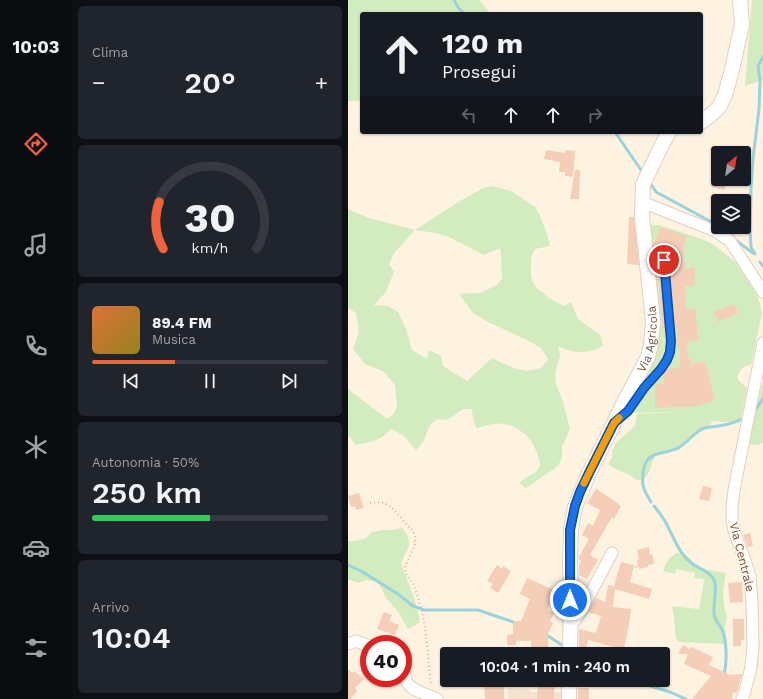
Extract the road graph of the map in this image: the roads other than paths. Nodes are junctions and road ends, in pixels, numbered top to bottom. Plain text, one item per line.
1 (740, 0) edge
2 (703, 121) edge
3 (668, 134) edge
4 (642, 202) junction
5 (664, 260) dead end
6 (763, 292) edge
7 (763, 344) edge
8 (614, 423) junction
9 (612, 553) dead end
10 (570, 628) junction
11 (360, 643) edge
12 (348, 644) edge
13 (570, 647) edge
14 (410, 687) edge
15 (569, 687) edge
16 (435, 698) edge
17 (569, 699) edge
18 (742, 699) edge

1 - 2 street
3 - 4 street, Via Agricola
4 - 6 street
4 - 8 street, Via Agricola
5 - 8 lane
7 - 18 street, Via Centrale
8 - 10 street, Via Agricola
9 - 10 street
10 - 13 street, Via Agricola
11 - 12 street
14 - 16 street
15 - 17 street

